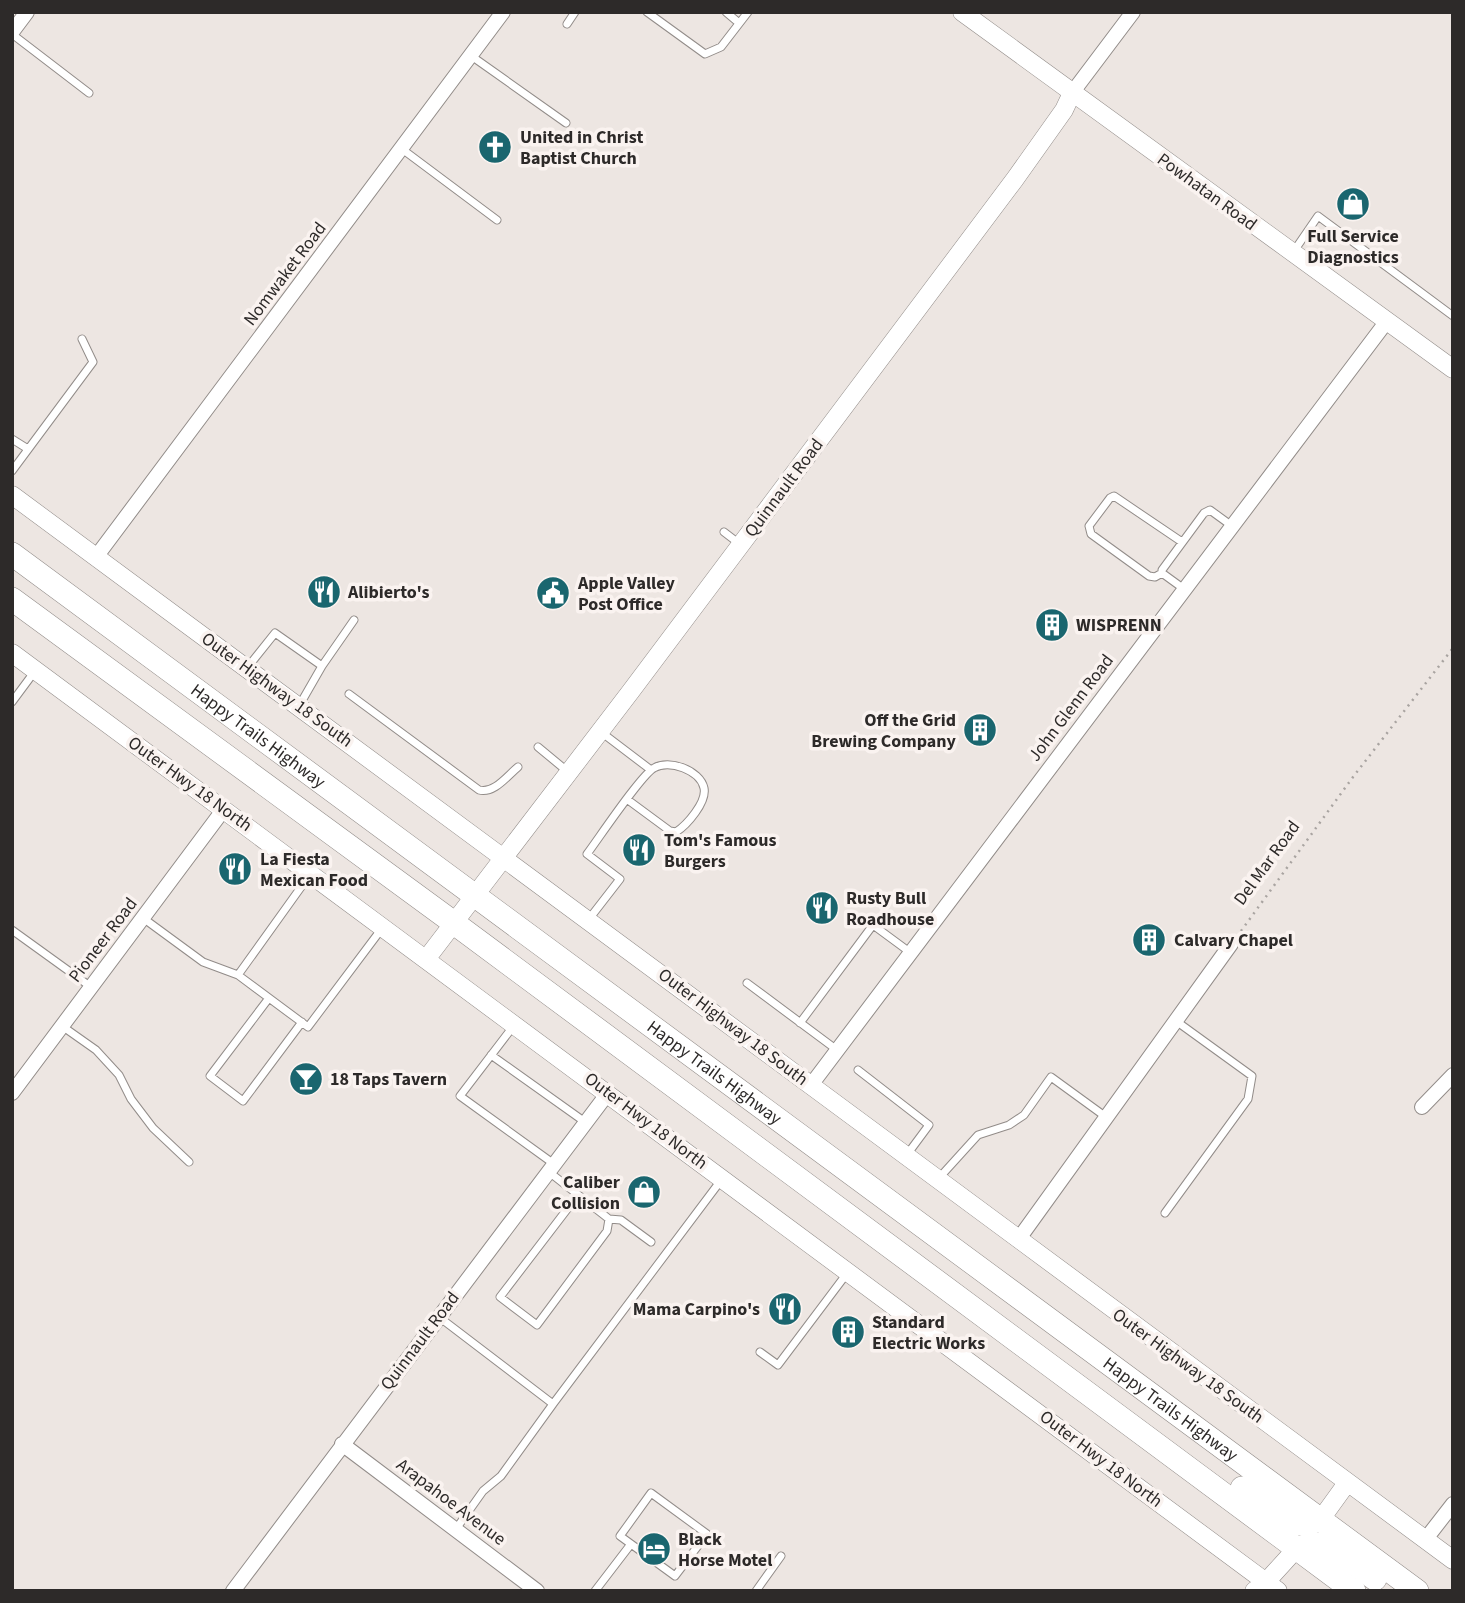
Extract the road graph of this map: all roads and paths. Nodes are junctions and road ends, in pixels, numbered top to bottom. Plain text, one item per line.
1 (27, 12) edge
2 (503, 12) edge
3 (575, 12) edge
4 (647, 12) edge
5 (726, 12) edge
6 (748, 12) edge
7 (962, 12) edge
8 (1133, 12) edge
9 (739, 23) junction
10 (567, 24) dead end
11 (12, 33) edge
12 (470, 55) junction
13 (89, 93) dead end
14 (1072, 93) junction
15 (566, 123) dead end
16 (402, 149) junction
17 (497, 220) dead end
18 (1292, 254) junction
19 (1453, 316) edge
20 (1387, 321) junction
21 (82, 339) dead end
22 (1453, 369) edge
23 (12, 439) edge
24 (28, 449) junction
25 (12, 471) edge
26 (12, 495) edge
27 (1232, 526) junction
28 (724, 532) dead end
29 (1182, 542) junction
30 (741, 545) junction
31 (12, 554) edge
32 (96, 557) junction
33 (1162, 573) junction
34 (1185, 589) junction
35 (12, 599) edge
36 (354, 620) dead end
37 (1453, 648) edge
38 (12, 653) edge
39 (322, 666) junction
40 (247, 668) junction
41 (35, 670) junction
42 (349, 694) dead end
43 (12, 702) edge
44 (299, 706) junction
45 (601, 731) junction
46 (538, 747) dead end
47 (518, 767) dead end
48 (651, 770) junction
49 (569, 773) junction
50 (628, 800) junction
51 (224, 809) junction
52 (504, 858) junction
53 (311, 873) junction
54 (476, 897) junction
55 (143, 918) junction
56 (588, 920) junction
57 (454, 923) junction
58 (384, 927) junction
59 (12, 930) edge
60 (1231, 944) joint
61 (911, 953) junction
62 (427, 958) junction
63 (238, 975) junction
64 (747, 983) dead end
65 (91, 988) junction
66 (269, 998) junction
67 (1176, 1021) junction
68 (302, 1022) junction
69 (800, 1023) junction
70 (515, 1024) junction
71 (62, 1026) junction
72 (837, 1051) junction
73 (491, 1055) junction
74 (858, 1070) dead end
75 (1453, 1075) edge
76 (811, 1085) junction
77 (12, 1093) edge
78 (608, 1093) junction
79 (1422, 1107) dead end
80 (1107, 1117) junction
81 (585, 1122) junction
82 (906, 1157) junction
83 (189, 1163) dead end
84 (551, 1168) junction
85 (722, 1178) junction
86 (937, 1180) junction
87 (578, 1195) junction
88 (1165, 1213) dead end
89 (609, 1219) junction
90 (1018, 1240) junction
91 (651, 1242) dead end
92 (849, 1272) junction
93 (438, 1317) junction
94 (760, 1352) dead end
95 (553, 1404) junction
96 (1138, 1429) junction
97 (342, 1444) junction
98 (1347, 1483) junction
99 (1453, 1504) edge
100 (1321, 1519) junction
101 (455, 1530) junction
102 (1425, 1540) junction
103 (631, 1544) junction
104 (1296, 1549) junction
105 (781, 1556) dead end
106 (1453, 1560) edge
107 (1266, 1588) edge
108 (233, 1591) edge
109 (537, 1591) edge
110 (596, 1591) edge
111 (756, 1591) edge
112 (1354, 1591) edge
113 (1392, 1591) edge
114 (1417, 1591) edge

1 - 11 street
2 - 12 street, Nomwaket Road
3 - 10 lane
4 - 9 lane
5 - 9 lane
6 - 9 lane
7 - 14 street, Powhatan Road
8 - 14 street, Quinnault Road
11 - 13 lane
12 - 15 lane
12 - 16 street, Nomwaket Road
14 - 18 street, Powhatan Road
14 - 30 street, Quinnault Road
16 - 17 lane
16 - 32 street, Nomwaket Road
18 - 19 lane
18 - 20 street, Powhatan Road
20 - 22 street, Powhatan Road
20 - 27 street, John Glenn Road
21 - 24 lane
23 - 24 lane
24 - 25 lane
26 - 32 street, Outer Highway 18 South
27 - 29 lane
27 - 34 street, John Glenn Road
28 - 30 lane
29 - 33 lane
29 - 33 lane
30 - 45 street, Quinnault Road
31 - 54 main road, Happy Trails Highway
32 - 40 street, Outer Highway 18 South
33 - 34 lane
34 - 61 street, John Glenn Road
35 - 57 main road, Happy Trails Highway
36 - 39 lane
37 - 60 path, Del Mar Road
38 - 41 street, Outer Hwy 18 North
39 - 40 lane
39 - 44 lane
40 - 44 street, Outer Highway 18 South
41 - 43 lane
41 - 51 street, Outer Hwy 18 North
42 - 47 lane
44 - 52 street, Outer Highway 18 South
45 - 48 lane
45 - 49 street, Quinnault Road
46 - 49 lane
48 - 50 lane
48 - 50 lane
49 - 52 street, Quinnault Road
50 - 56 lane
51 - 53 street, Outer Hwy 18 North
51 - 55 street, Pioneer Road
52 - 54 street, Quinnault Road
52 - 56 street, Outer Highway 18 South
53 - 58 street, Outer Hwy 18 North
53 - 63 lane
54 - 57 street, Quinnault Road
54 - 100 main road, Happy Trails Highway
55 - 63 lane
55 - 65 street, Pioneer Road
56 - 76 street, Outer Highway 18 South
57 - 62 street, Quinnault Road
57 - 96 main road, Happy Trails Highway
58 - 62 street, Outer Hwy 18 North
58 - 68 lane
59 - 65 lane
60 - 67 street
61 - 69 lane
61 - 72 street, John Glenn Road
62 - 70 street, Outer Hwy 18 North
63 - 66 lane
64 - 69 lane
65 - 71 street, Pioneer Road
66 - 68 lane
66 - 68 lane
67 - 80 street
67 - 88 lane
69 - 72 lane
70 - 73 lane
70 - 78 street, Outer Hwy 18 North
71 - 77 street, Pioneer Road
71 - 83 lane
72 - 76 street, John Glenn Road
73 - 81 lane
73 - 84 lane
74 - 82 lane
75 - 79 street
76 - 82 street, Outer Highway 18 South
78 - 81 street, Quinnault Road
78 - 85 street, Outer Hwy 18 North
80 - 86 lane
80 - 90 street
81 - 84 street, Quinnault Road
82 - 86 street, Outer Highway 18 South
84 - 87 lane
84 - 93 street, Quinnault Road
85 - 92 street, Outer Hwy 18 North
85 - 95 lane
86 - 90 street, Outer Highway 18 South
87 - 89 lane
87 - 89 lane
89 - 91 lane
90 - 98 street, Outer Highway 18 South
92 - 94 lane
92 - 107 street, Outer Hwy 18 North
93 - 95 lane
93 - 97 street, Quinnault Road
95 - 101 lane
96 - 100 main road
96 - 104 main road, Happy Trails Highway
97 - 101 street, Arapahoe Avenue
97 - 108 street, Quinnault Road
98 - 100 street
98 - 102 street, Outer Highway 18 South
99 - 102 street
100 - 114 main road, Happy Trails Highway
101 - 109 street, Arapahoe Avenue
102 - 106 street, Outer Highway 18 South
103 - 103 lane
103 - 110 lane
104 - 107 street
104 - 112 main road, Happy Trails Highway
104 - 113 main road
105 - 111 lane

